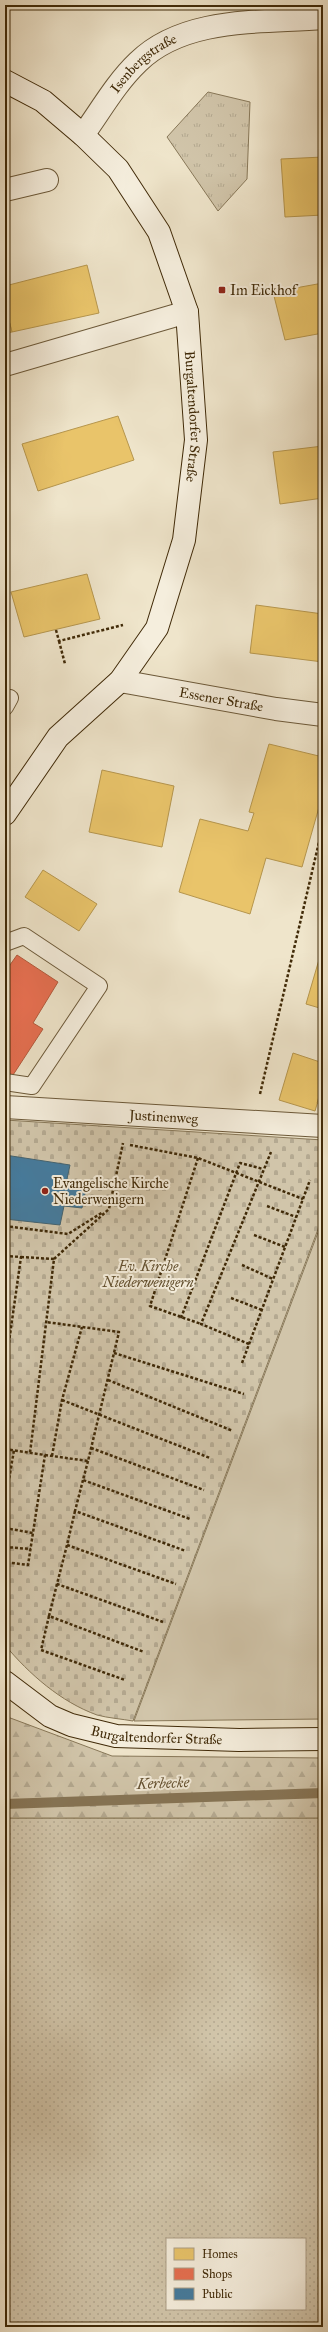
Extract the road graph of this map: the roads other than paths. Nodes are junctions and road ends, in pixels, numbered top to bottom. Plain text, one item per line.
1 (323, 18) edge
2 (5, 81) edge
3 (84, 135) junction
4 (47, 180) dead end
5 (5, 190) edge
6 (188, 312) junction
7 (5, 365) edge
8 (120, 681) junction
9 (323, 715) edge
10 (5, 814) edge
11 (5, 943) edge
12 (5, 1082) edge
13 (5, 1107) edge
14 (323, 1126) edge
15 (5, 1682) edge
16 (323, 1739) edge

1 - 3 main road, Isenbergstraße
2 - 3 main road
3 - 6 main road, Burgaltendorfer Straße
4 - 5 main road
6 - 7 main road
6 - 8 main road, Burgaltendorfer Straße
8 - 9 main road, Essener Straße
8 - 10 main road, Burgaltendorfer Straße
11 - 12 lane
13 - 14 main road, Justinenweg
15 - 16 main road, Burgaltendorfer Straße

